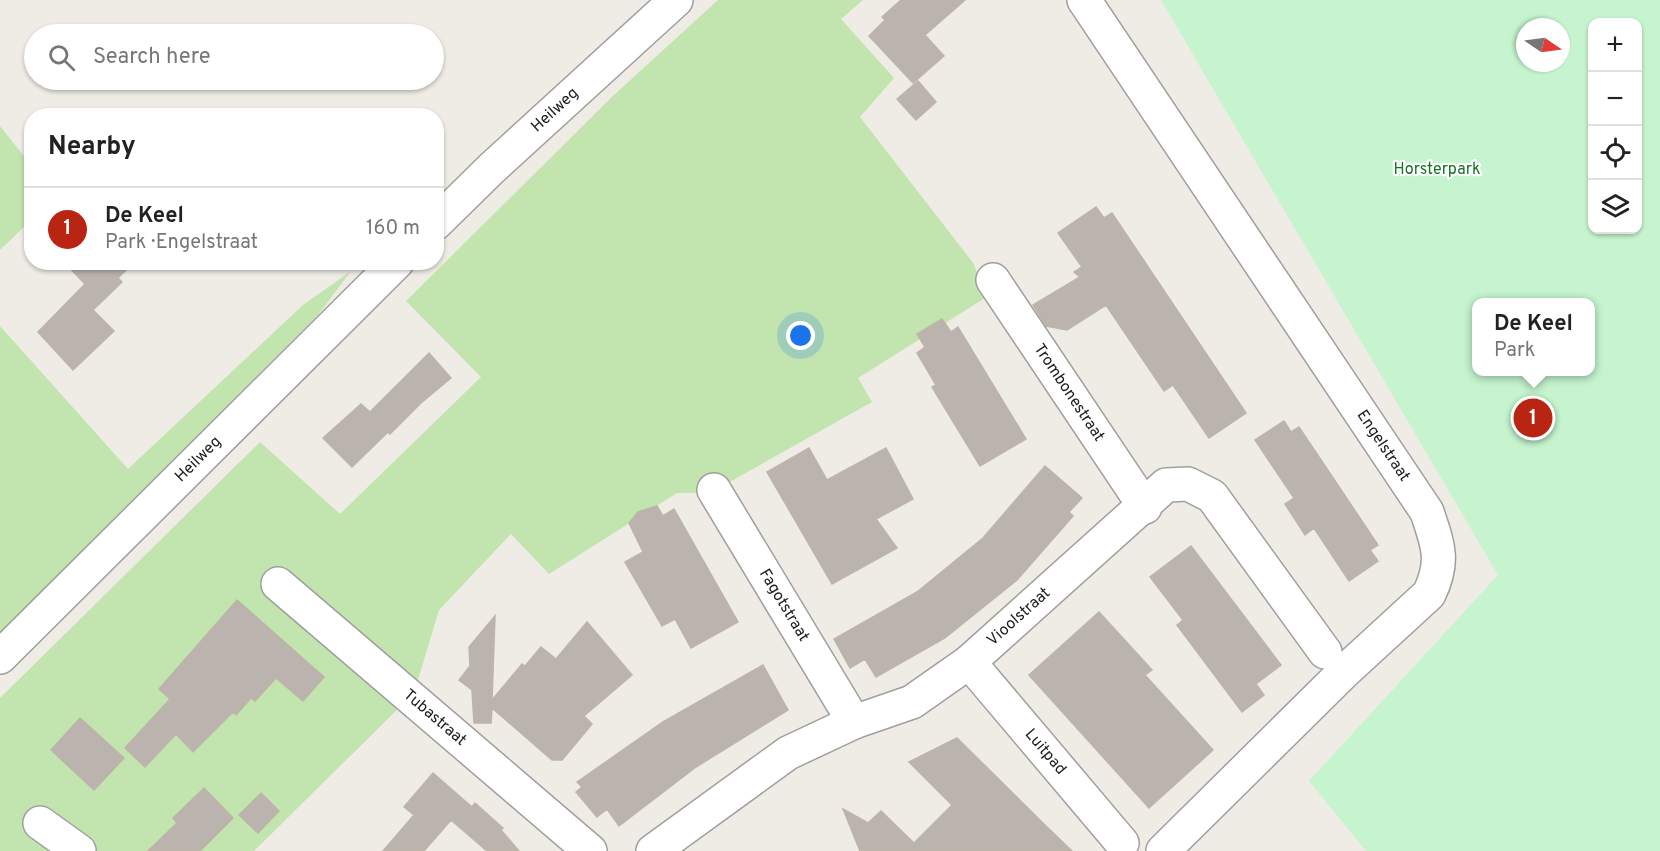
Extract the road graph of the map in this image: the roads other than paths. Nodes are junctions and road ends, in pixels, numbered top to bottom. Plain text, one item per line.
1 (676, 0) edge
2 (1084, 0) edge
3 (444, 215) edge
4 (389, 270) edge
5 (993, 280) dead end
6 (714, 490) dead end
7 (1145, 507) junction
8 (278, 584) dead end
9 (1325, 652) dead end
10 (0, 657) edge
11 (969, 662) junction
12 (854, 722) junction
13 (40, 823) dead end
14 (1122, 843) dead end
15 (79, 851) edge
16 (590, 851) edge
17 (653, 851) edge
18 (1163, 851) edge

1 - 3 street, Heilweg
2 - 18 street, Engelstraat
4 - 10 street, Heilweg
5 - 7 street, Trombonestraat
6 - 12 street, Fagotstraat
7 - 9 street, Vioolstraat
7 - 11 street, Vioolstraat
8 - 16 street, Tubastraat
11 - 12 street, Vioolstraat
11 - 14 street, Luitpad
12 - 17 street, Vioolstraat
13 - 15 street

